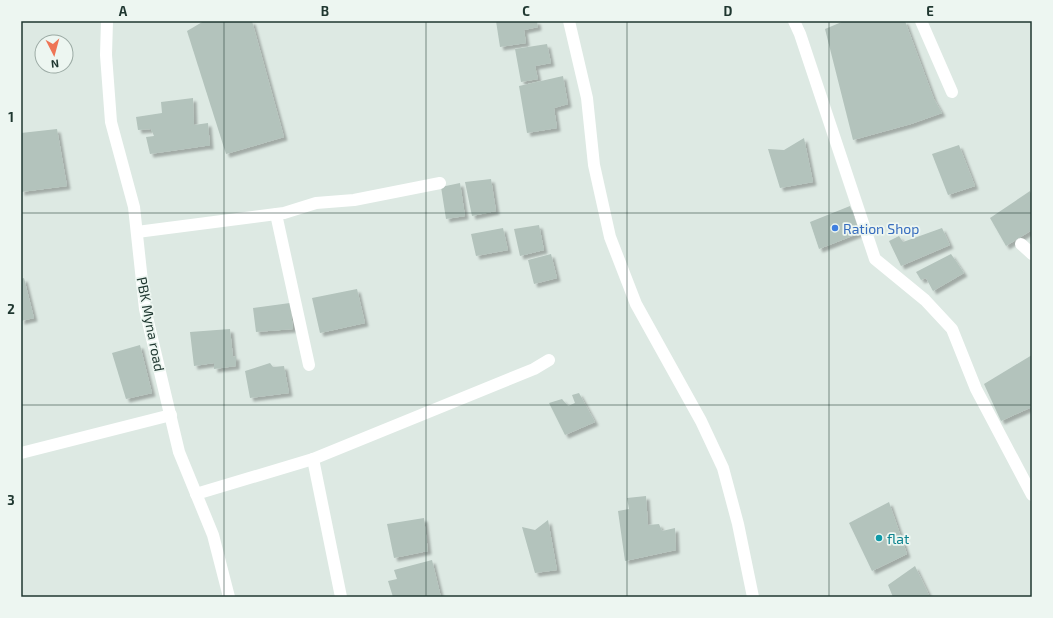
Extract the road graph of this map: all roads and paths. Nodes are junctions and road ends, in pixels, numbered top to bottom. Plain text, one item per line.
1 (107, 21) edge
2 (569, 21) edge
3 (794, 21) edge
4 (921, 21) edge
5 (952, 92) dead end
6 (440, 183) dead end
7 (276, 214) junction
8 (137, 232) junction
9 (1022, 244) dead end
10 (1032, 254) edge
11 (549, 360) dead end
12 (309, 365) dead end
13 (170, 415) junction
14 (21, 453) edge
15 (314, 459) junction
16 (196, 494) junction
17 (1032, 495) edge
18 (229, 597) edge
19 (341, 597) edge
20 (753, 597) edge

1 - 8 street, PBK Myna road
2 - 20 street
3 - 17 street
4 - 5 street
6 - 7 street
7 - 8 street
7 - 12 street
8 - 13 street, PBK Myna road
9 - 10 street
11 - 15 street
13 - 14 street
13 - 16 street, PBK Myna road
15 - 16 street
15 - 19 street
16 - 18 street, PBK Myna road

